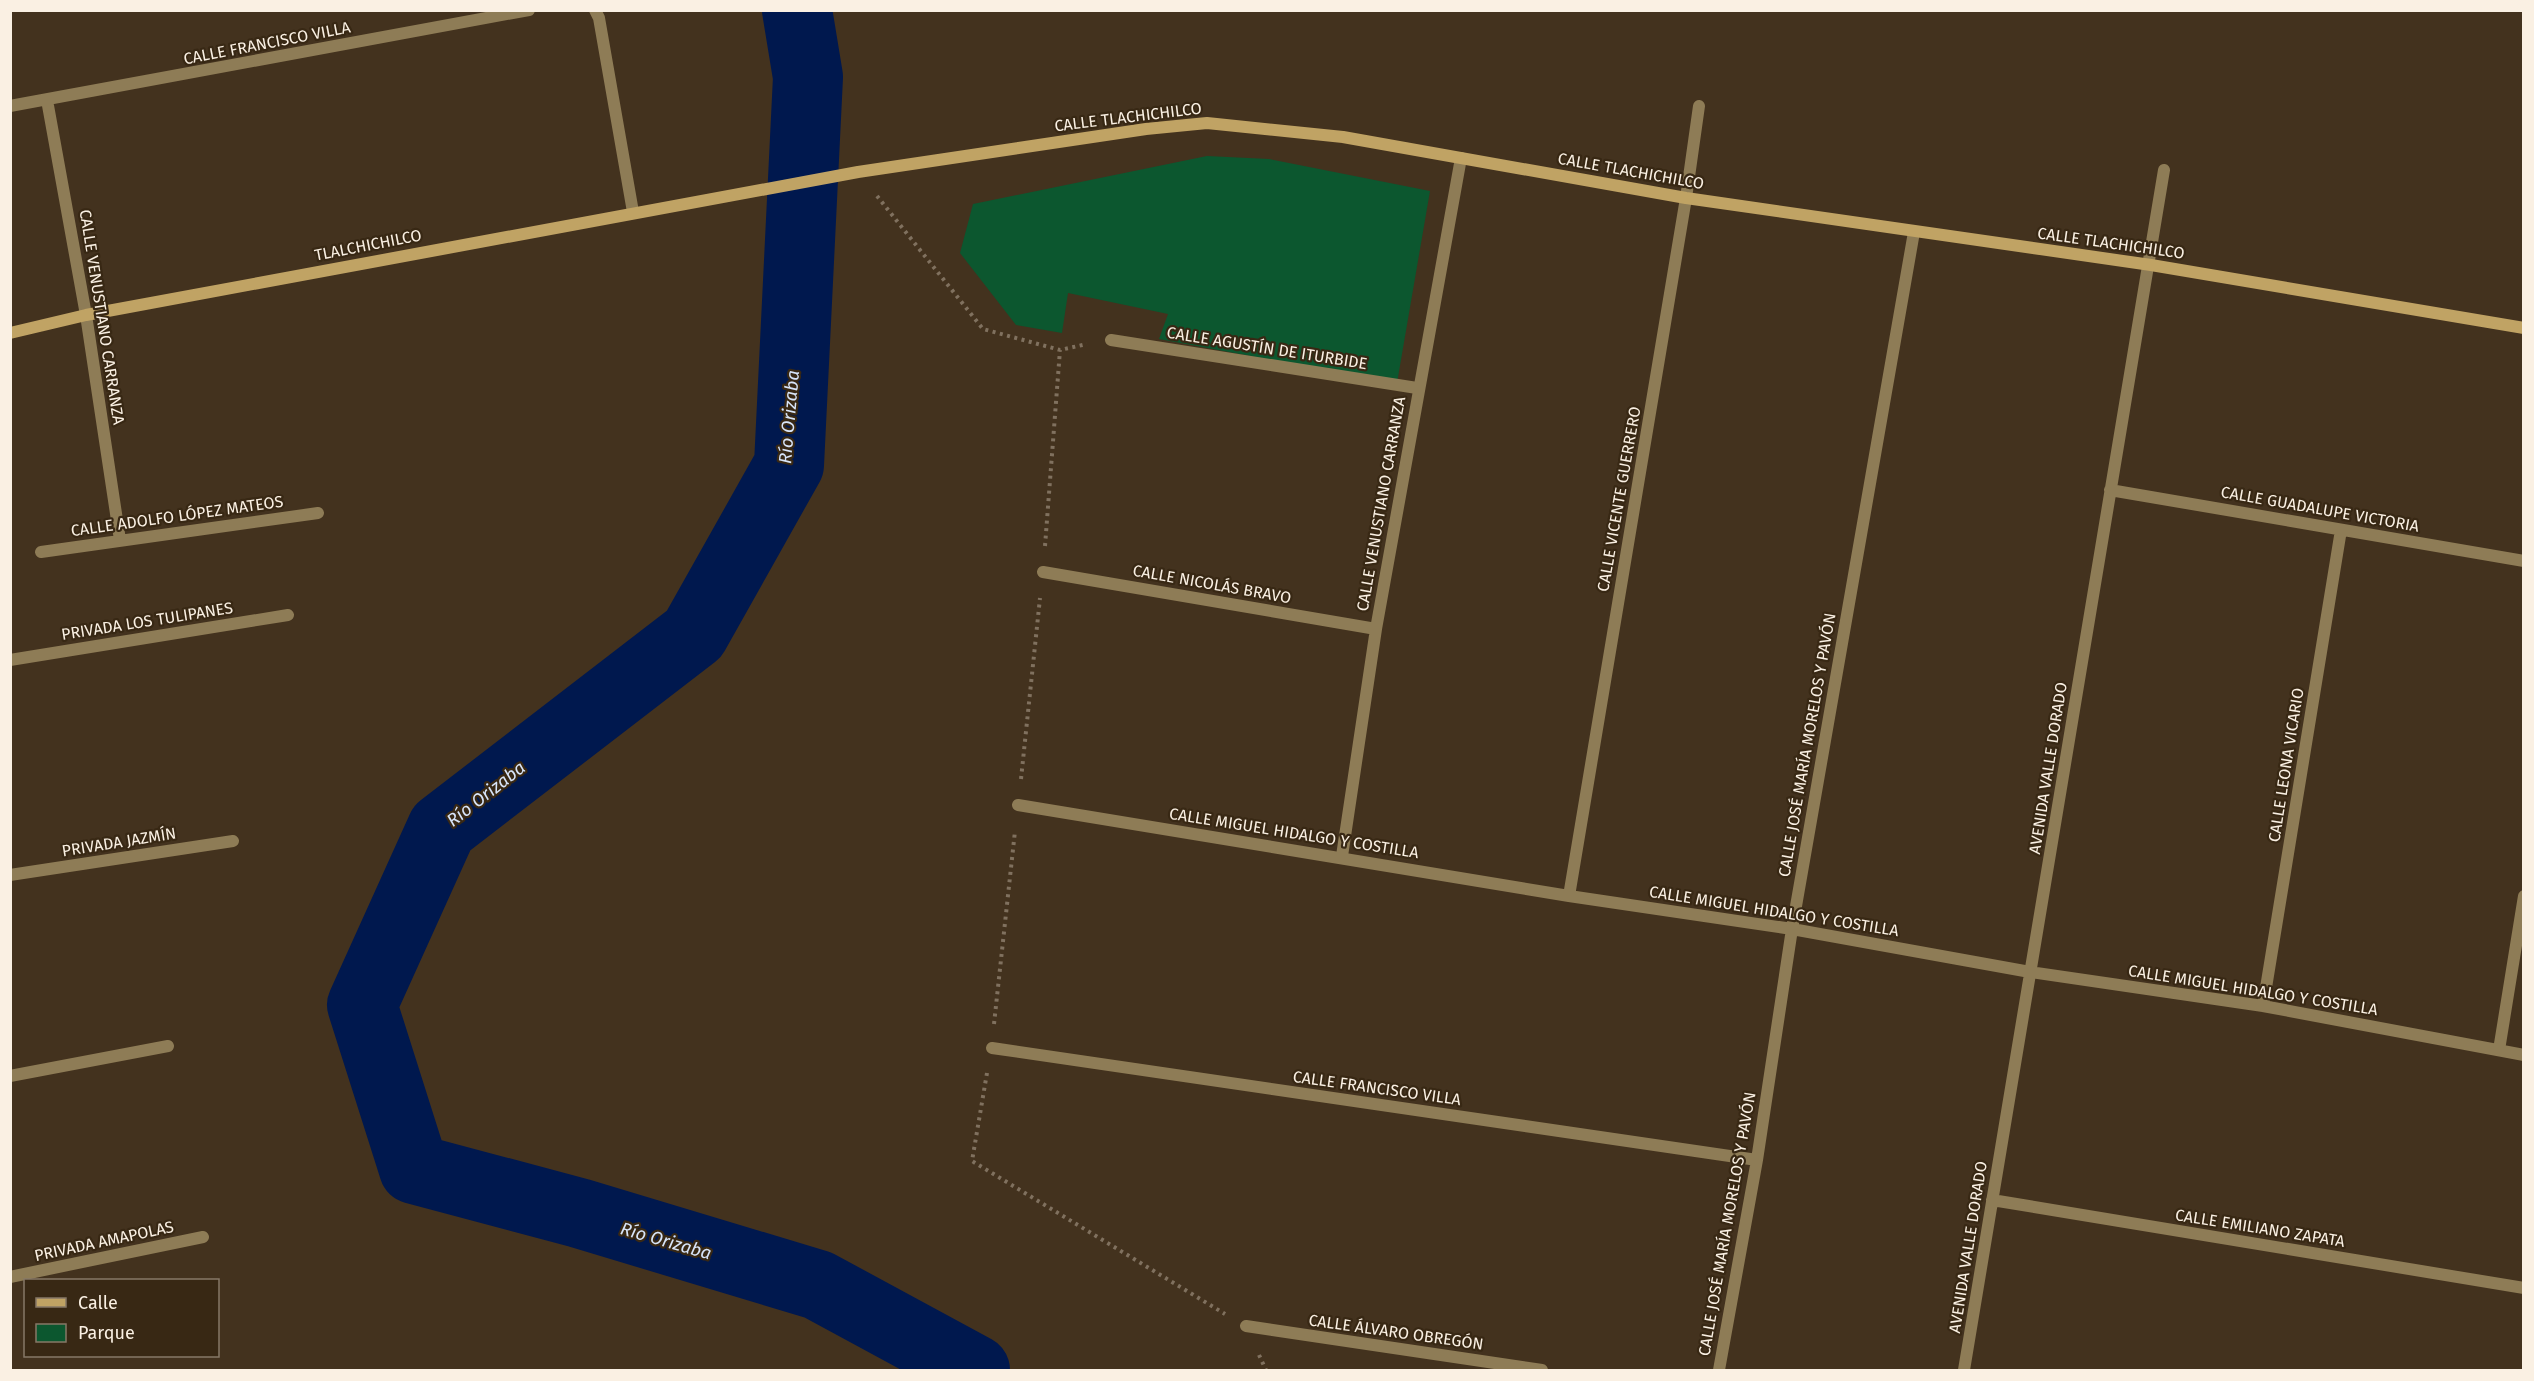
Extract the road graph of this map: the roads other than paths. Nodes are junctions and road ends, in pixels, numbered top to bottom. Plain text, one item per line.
1 (528, 10) edge
2 (595, 10) edge
3 (47, 100) junction
4 (10, 106) edge
5 (1699, 106) dead end
6 (1461, 158) junction
7 (2164, 170) dead end
8 (733, 194) joint
9 (1686, 198) junction
10 (633, 212) junction
11 (1914, 232) junction
12 (2151, 265) junction
13 (86, 315) junction
14 (2523, 328) edge
15 (10, 333) edge
16 (1111, 340) road end
17 (1417, 388) junction
18 (2110, 490) junction
19 (318, 513) dead end
20 (2341, 530) junction
21 (120, 540) junction
22 (41, 552) dead end
23 (2523, 561) edge
24 (1043, 572) road end
25 (288, 615) dead end
26 (1376, 629) junction
27 (10, 660) edge
28 (1018, 805) road end
29 (233, 841) dead end
30 (1342, 856) junction
31 (10, 875) edge
32 (1569, 896) junction
33 (2523, 896) edge
34 (1792, 929) junction
35 (2031, 972) junction
36 (2263, 1006) junction
37 (168, 1046) dead end
38 (992, 1048) road end
39 (2499, 1050) junction
40 (2523, 1054) edge
41 (10, 1076) edge
42 (1757, 1160) junction
43 (1992, 1200) junction
44 (203, 1237) dead end
45 (10, 1277) edge
46 (2523, 1288) edge
47 (1246, 1326) road end
48 (1542, 1371) edge
49 (1719, 1371) edge
50 (1964, 1371) edge

1 - 3 street, CALLE FRANCISCO VILLA
2 - 10 street
3 - 4 street, CALLE FRANCISCO VILLA
3 - 13 street, CALLE VENUSTIANO CARRANZA
5 - 9 street, CALLE VICENTE GUERRERO
6 - 8 street, CALLE TLACHICHILCO
6 - 9 street, CALLE TLACHICHILCO
6 - 17 street, CALLE VENUSTIANO CARRANZA
7 - 12 street, AVENIDA VALLE DORADO
8 - 10 street, TLALCHICHILCO
9 - 11 street, CALLE TLACHICHILCO
9 - 32 street, CALLE VICENTE GUERRERO
10 - 13 street, TLALCHICHILCO
11 - 12 street, CALLE TLACHICHILCO
11 - 34 street, CALLE JOSÉ MARÍA MORELOS Y PAVÓN
12 - 14 street, CALLE TLACHICHILCO
12 - 18 street, AVENIDA VALLE DORADO
13 - 15 street, TLALCHICHILCO
13 - 21 street, CALLE VENUSTIANO CARRANZA
16 - 17 street, CALLE AGUSTÍN DE ITURBIDE
17 - 26 street, CALLE VENUSTIANO CARRANZA
18 - 20 street, CALLE GUADALUPE VICTORIA
18 - 35 street, AVENIDA VALLE DORADO
19 - 21 street, CALLE ADOLFO LÓPEZ MATEOS
20 - 23 street, CALLE GUADALUPE VICTORIA
20 - 36 street, CALLE LEONA VICARIO
21 - 22 street, CALLE ADOLFO LÓPEZ MATEOS
24 - 26 street, CALLE NICOLÁS BRAVO
25 - 27 street, PRIVADA LOS TULIPANES
26 - 30 street, CALLE VENUSTIANO CARRANZA
28 - 30 street, CALLE MIGUEL HIDALGO Y COSTILLA
29 - 31 street, PRIVADA JAZMÍN
30 - 32 street, CALLE MIGUEL HIDALGO Y COSTILLA
32 - 34 street, CALLE MIGUEL HIDALGO Y COSTILLA
33 - 39 street
34 - 35 street, CALLE MIGUEL HIDALGO Y COSTILLA
34 - 42 street, CALLE JOSÉ MARÍA MORELOS Y PAVÓN
35 - 36 street, CALLE MIGUEL HIDALGO Y COSTILLA
35 - 43 street, AVENIDA VALLE DORADO
36 - 39 street, CALLE MIGUEL HIDALGO Y COSTILLA
37 - 41 street
38 - 42 street, CALLE FRANCISCO VILLA
39 - 40 street, CALLE MIGUEL HIDALGO Y COSTILLA
42 - 49 street, CALLE JOSÉ MARÍA MORELOS Y PAVÓN
43 - 46 street, CALLE EMILIANO ZAPATA
43 - 50 street, AVENIDA VALLE DORADO
44 - 45 street, PRIVADA AMAPOLAS
47 - 48 street, CALLE ÁLVARO OBREGÓN

